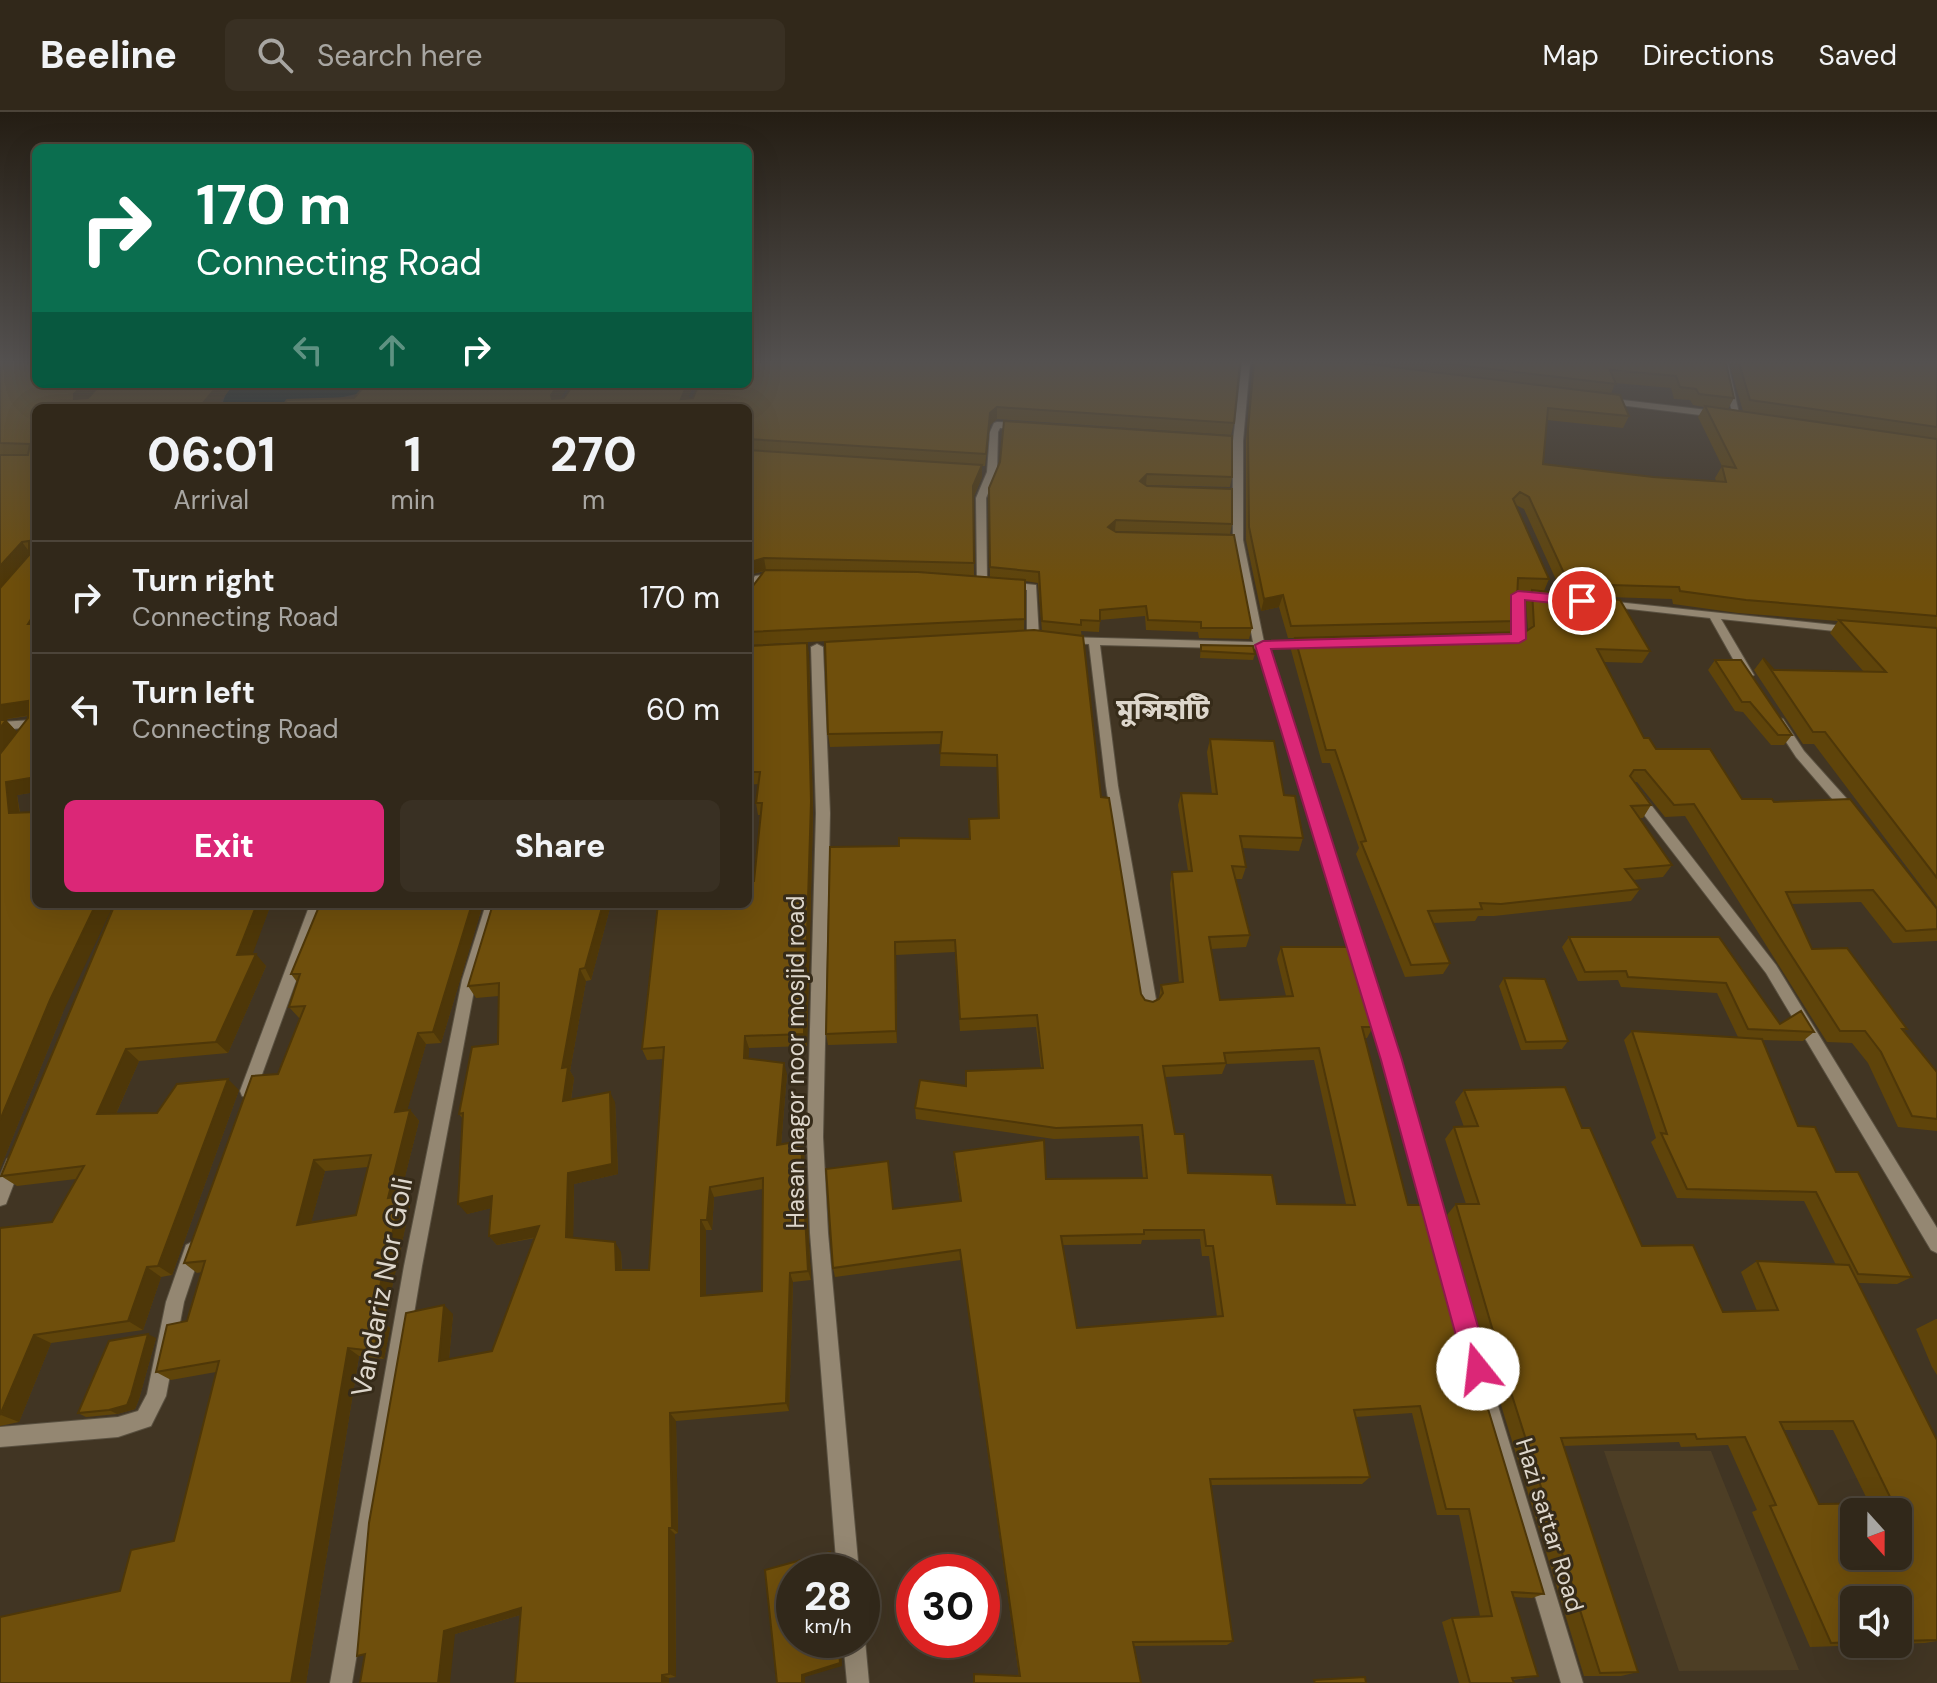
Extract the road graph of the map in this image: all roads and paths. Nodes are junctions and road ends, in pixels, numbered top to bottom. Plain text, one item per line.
1 (996, 436) edge
2 (1231, 436) edge
3 (977, 471) edge
4 (992, 472) junction
5 (797, 576) edge
6 (966, 582) edge
7 (982, 583) junction
8 (1549, 584) edge
9 (752, 589) edge
10 (1598, 603) edge
11 (1715, 618) junction
12 (1868, 631) edge
13 (1033, 637) junction
14 (1017, 638) edge
15 (1487, 639) edge
16 (1094, 643) junction
17 (1327, 644) edge
18 (1261, 645) junction
19 (817, 647) edge
20 (1752, 682) edge
21 (1768, 706) edge
22 (32, 722) edge
23 (32, 724) edge
24 (0, 726) edge
25 (20, 739) edge
26 (1631, 788) edge
27 (1859, 821) edge
28 (316, 908) edge
29 (492, 908) edge
30 (1149, 1005) edge
31 (241, 1108) edge
32 (17, 1156) edge
33 (0, 1198) edge
34 (199, 1230) edge
35 (1937, 1244) edge
36 (0, 1437) edge
37 (846, 1554) edge
38 (856, 1658) edge
39 (341, 1683) edge
40 (858, 1683) edge
41 (1572, 1683) edge

1 - 4 street
2 - 18 street, Hazi sattar Road
3 - 4 street
4 - 7 street
5 - 9 street
6 - 7 street
7 - 13 street
8 - 15 street
10 - 11 street
11 - 12 street
11 - 20 street
13 - 14 street
13 - 16 street
16 - 18 street
16 - 30 street
17 - 18 street
18 - 41 street, Hazi sattar Road
19 - 37 street, Hasan nagor noor mosjid road
21 - 27 street
22 - 24 street
23 - 25 street
26 - 35 street
28 - 31 street
29 - 39 street, Vandariz Nor Goli
32 - 33 street
34 - 36 street
38 - 40 street

